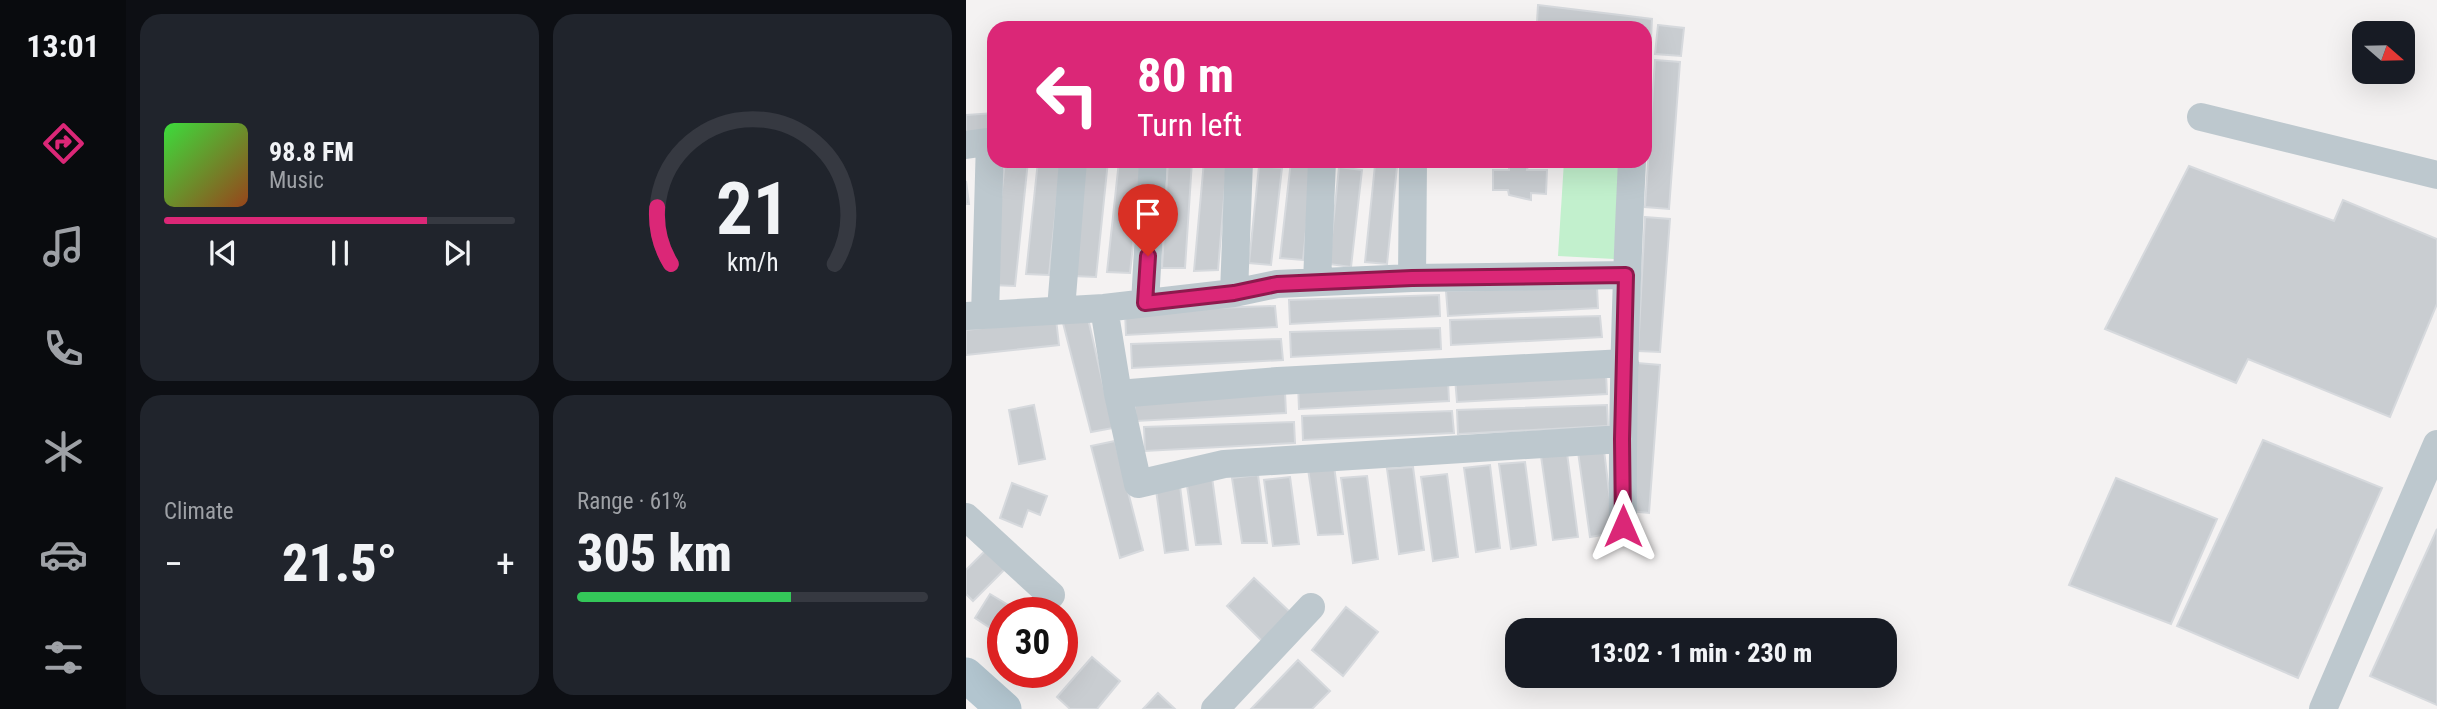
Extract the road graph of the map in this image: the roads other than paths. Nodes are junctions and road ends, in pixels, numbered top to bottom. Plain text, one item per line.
1 (2201, 117) dead end
2 (983, 143) edge
3 (1072, 168) edge
4 (1153, 168) edge
5 (1238, 168) edge
6 (1322, 168) edge
7 (1413, 168) edge
8 (1632, 168) edge
9 (2437, 175) edge
10 (977, 223) edge
11 (1626, 275) junction
12 (1412, 278) junction
13 (1317, 282) junction
14 (1234, 293) junction
15 (1145, 303) junction
16 (1104, 308) junction
17 (1061, 309) junction
18 (976, 316) edge
19 (1625, 363) junction
20 (1118, 394) junction
21 (1622, 439) junction
22 (2437, 444) edge
23 (966, 517) edge
24 (1623, 526) dead end
25 (1051, 595) dead end
26 (1311, 607) dead end
27 (966, 675) edge
28 (1004, 709) edge
29 (1215, 709) edge
30 (2323, 709) edge

1 - 9 street
2 - 10 street
3 - 17 street
4 - 15 street
5 - 14 street
6 - 13 street
7 - 12 street
8 - 11 street
10 - 18 street
11 - 12 street
11 - 19 street
12 - 13 street
13 - 14 street
14 - 15 street
15 - 16 street
16 - 17 street
16 - 20 street
17 - 18 street
19 - 20 street
19 - 21 street
20 - 21 street
21 - 24 street
22 - 30 street
23 - 25 street
26 - 29 street
27 - 28 main road

